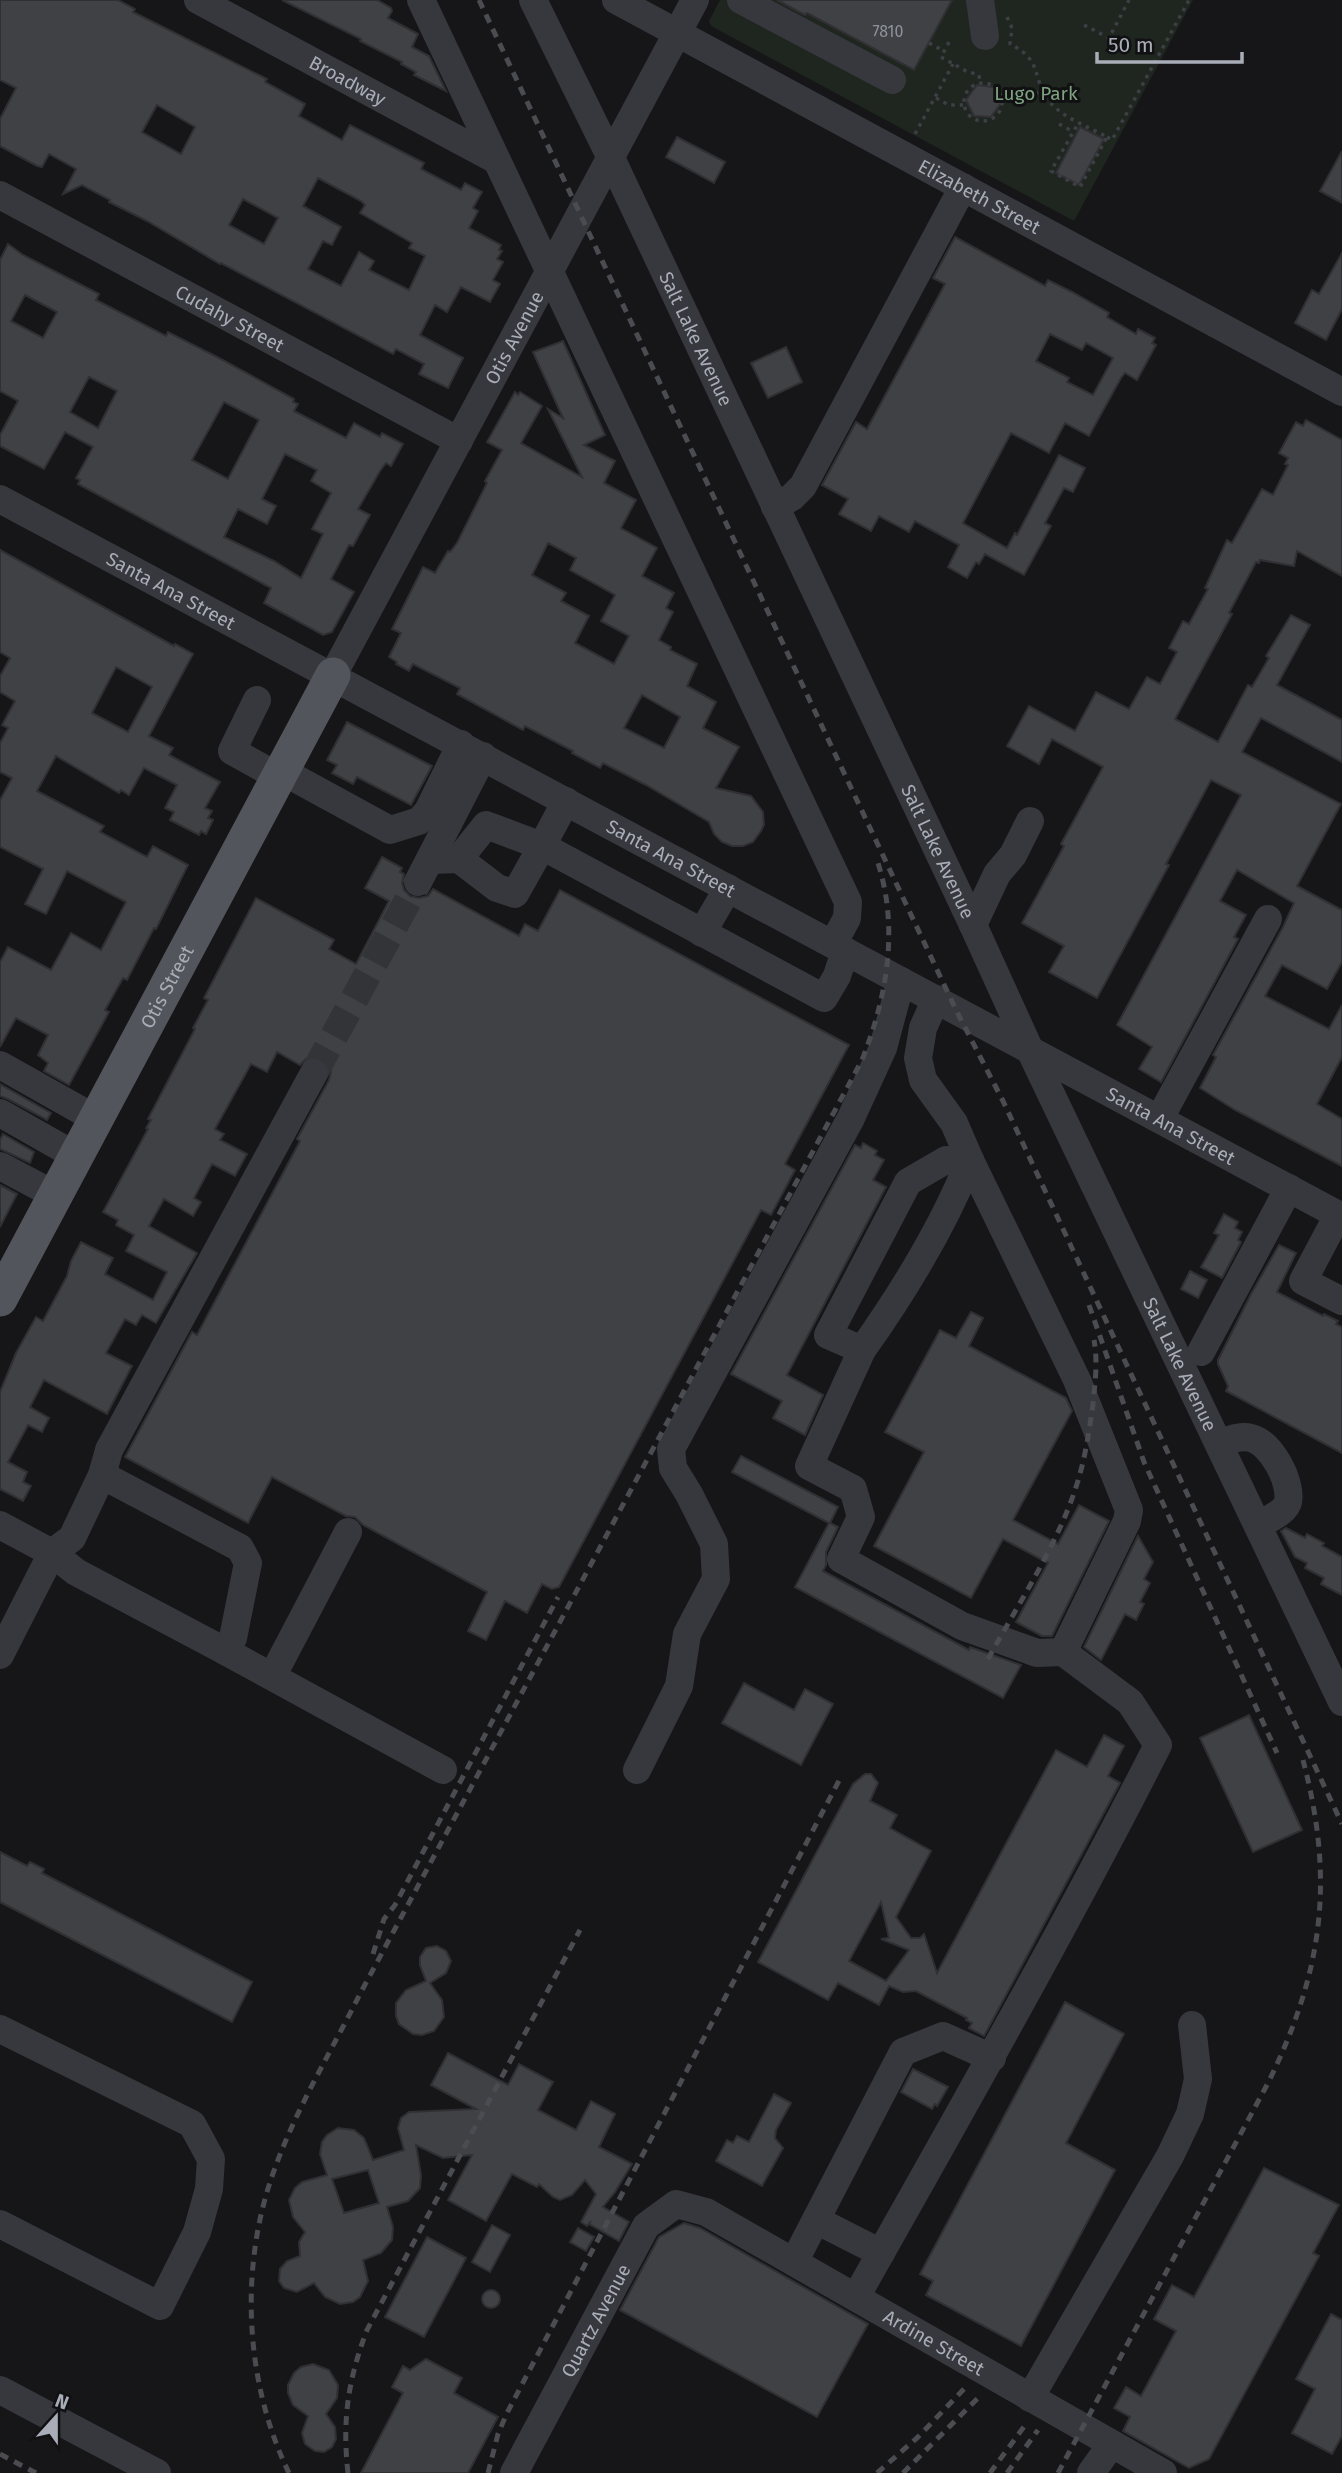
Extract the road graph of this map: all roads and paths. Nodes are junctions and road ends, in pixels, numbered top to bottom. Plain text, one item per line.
1 (198, 0) edge
2 (421, 0) edge
3 (533, 0) edge
4 (616, 0) edge
5 (695, 0) edge
6 (1129, 0) edge
7 (1189, 0) edge
8 (746, 1) edge
9 (991, 6) edge
10 (1084, 25) dead end
11 (677, 33) junction
12 (985, 36) dead end
13 (949, 42) dead end
14 (929, 43) dead end
15 (944, 51) junction
16 (953, 64) junction
17 (892, 80) dead end
18 (981, 82) junction
19 (1044, 91) junction
20 (935, 97) junction
21 (1002, 102) junction
22 (963, 105) junction
23 (1079, 122) junction
24 (1059, 124) dead end
25 (1073, 132) junction
26 (1107, 137) junction
27 (912, 139) dead end
28 (611, 158) junction
29 (496, 160) junction
30 (962, 187) junction
31 (0, 195) edge
32 (550, 271) junction
33 (1342, 391) edge
34 (459, 441) junction
35 (0, 499) edge
36 (775, 507) junction
37 (333, 675) junction
38 (257, 700) dead end
39 (472, 750) junction
40 (280, 774) junction
41 (566, 801) junction
42 (1030, 821) dead end
43 (542, 846) junction
44 (459, 859) junction
45 (728, 888) junction
46 (1268, 919) dead end
47 (973, 925) junction
48 (702, 933) junction
49 (839, 948) junction
50 (901, 981) junction
51 (936, 999) junction
52 (1028, 1048) junction
53 (0, 1065) edge
54 (314, 1073) tunnel mouth
55 (0, 1113) edge
56 (96, 1118) junction
57 (1160, 1118) junction
58 (76, 1156) junction
59 (970, 1160) junction
60 (0, 1166) edge
61 (1289, 1188) junction
62 (55, 1195) junction
63 (1340, 1216) edge
64 (2, 1292) edge
65 (1342, 1301) edge
66 (862, 1350) junction
67 (1201, 1352) dead end
68 (1219, 1443) junction
69 (102, 1475) junction
70 (0, 1525) edge
71 (1258, 1526) junction
72 (348, 1532) dead end
73 (52, 1553) junction
74 (225, 1651) junction
75 (1063, 1652) junction
76 (0, 1655) edge
77 (273, 1675) junction
78 (1342, 1702) edge
79 (443, 1770) dead end
80 (637, 1770) dead end
81 (1192, 2025) dead end
82 (0, 2029) edge
83 (992, 2058) junction
84 (706, 2213) joint
85 (817, 2220) junction
86 (0, 2224) edge
87 (881, 2253) junction
88 (794, 2262) junction
89 (856, 2297) junction
90 (0, 2390) edge
91 (1030, 2398) junction
92 (1111, 2445) junction
93 (157, 2473) edge
94 (514, 2473) edge
95 (1091, 2473) edge
96 (1163, 2473) edge

1 - 29 street, Broadway
2 - 29 street
3 - 28 street, Salt Lake Avenue
4 - 11 street, Elizabeth Street
5 - 11 street, Otis Avenue
6 - 10 path
7 - 26 path
8 - 17 street
9 - 12 street
9 - 19 path
11 - 28 street, Otis Avenue
11 - 30 street, Elizabeth Street
13 - 15 path
14 - 15 path
15 - 16 path
16 - 18 path
16 - 20 path
18 - 21 path
18 - 22 path
19 - 21 path
19 - 23 path
20 - 22 path
20 - 27 path
21 - 22 path
23 - 25 path
23 - 26 path
24 - 25 path
25 - 26 path
28 - 32 street, Otis Avenue
28 - 36 street, Salt Lake Avenue
29 - 32 street
30 - 33 street, Elizabeth Street
30 - 36 street
31 - 34 street, Cudahy Street
32 - 34 street, Otis Avenue
32 - 49 street
34 - 37 street, Otis Avenue
35 - 37 street, Santa Ana Street
36 - 47 street, Salt Lake Avenue
37 - 39 street, Santa Ana Street
37 - 40 main road, Otis Street
38 - 40 street
39 - 40 street
39 - 41 street, Santa Ana Street
39 - 44 street
40 - 56 main road, Otis Street
41 - 43 street
41 - 45 street, Santa Ana Street
42 - 47 street
43 - 44 street
43 - 44 street
43 - 48 street
45 - 48 street
45 - 49 street, Santa Ana Street
46 - 57 street
47 - 52 street, Salt Lake Avenue
48 - 49 street
49 - 50 street, Santa Ana Street
50 - 51 street, Santa Ana Street
50 - 80 street
51 - 52 street, Santa Ana Street
51 - 59 street
52 - 57 street, Santa Ana Street
52 - 68 street, Salt Lake Avenue
53 - 56 street
54 - 69 street
55 - 58 street
56 - 58 main road, Otis Street
57 - 61 street, Santa Ana Street
58 - 62 main road, Otis Street
59 - 66 street
59 - 66 street
59 - 75 street
60 - 62 street
61 - 63 street, Santa Ana Street
61 - 67 street
62 - 64 main road, Otis Street
63 - 65 street
66 - 75 street
68 - 71 street, Salt Lake Avenue
68 - 71 street
69 - 73 street
69 - 74 street
70 - 73 street
71 - 78 street, Salt Lake Avenue
72 - 77 street
73 - 74 street
73 - 76 street
74 - 77 street
75 - 83 street
77 - 79 street
81 - 91 street
82 - 86 street
83 - 85 street
83 - 87 street
84 - 88 street, Ardine Street
84 - 94 street, Quartz Avenue
85 - 87 street
85 - 88 street
87 - 89 street
88 - 89 street, Ardine Street
89 - 91 street, Ardine Street
90 - 93 street
91 - 92 street, Ardine Street
92 - 95 street
92 - 96 street, Ardine Street

